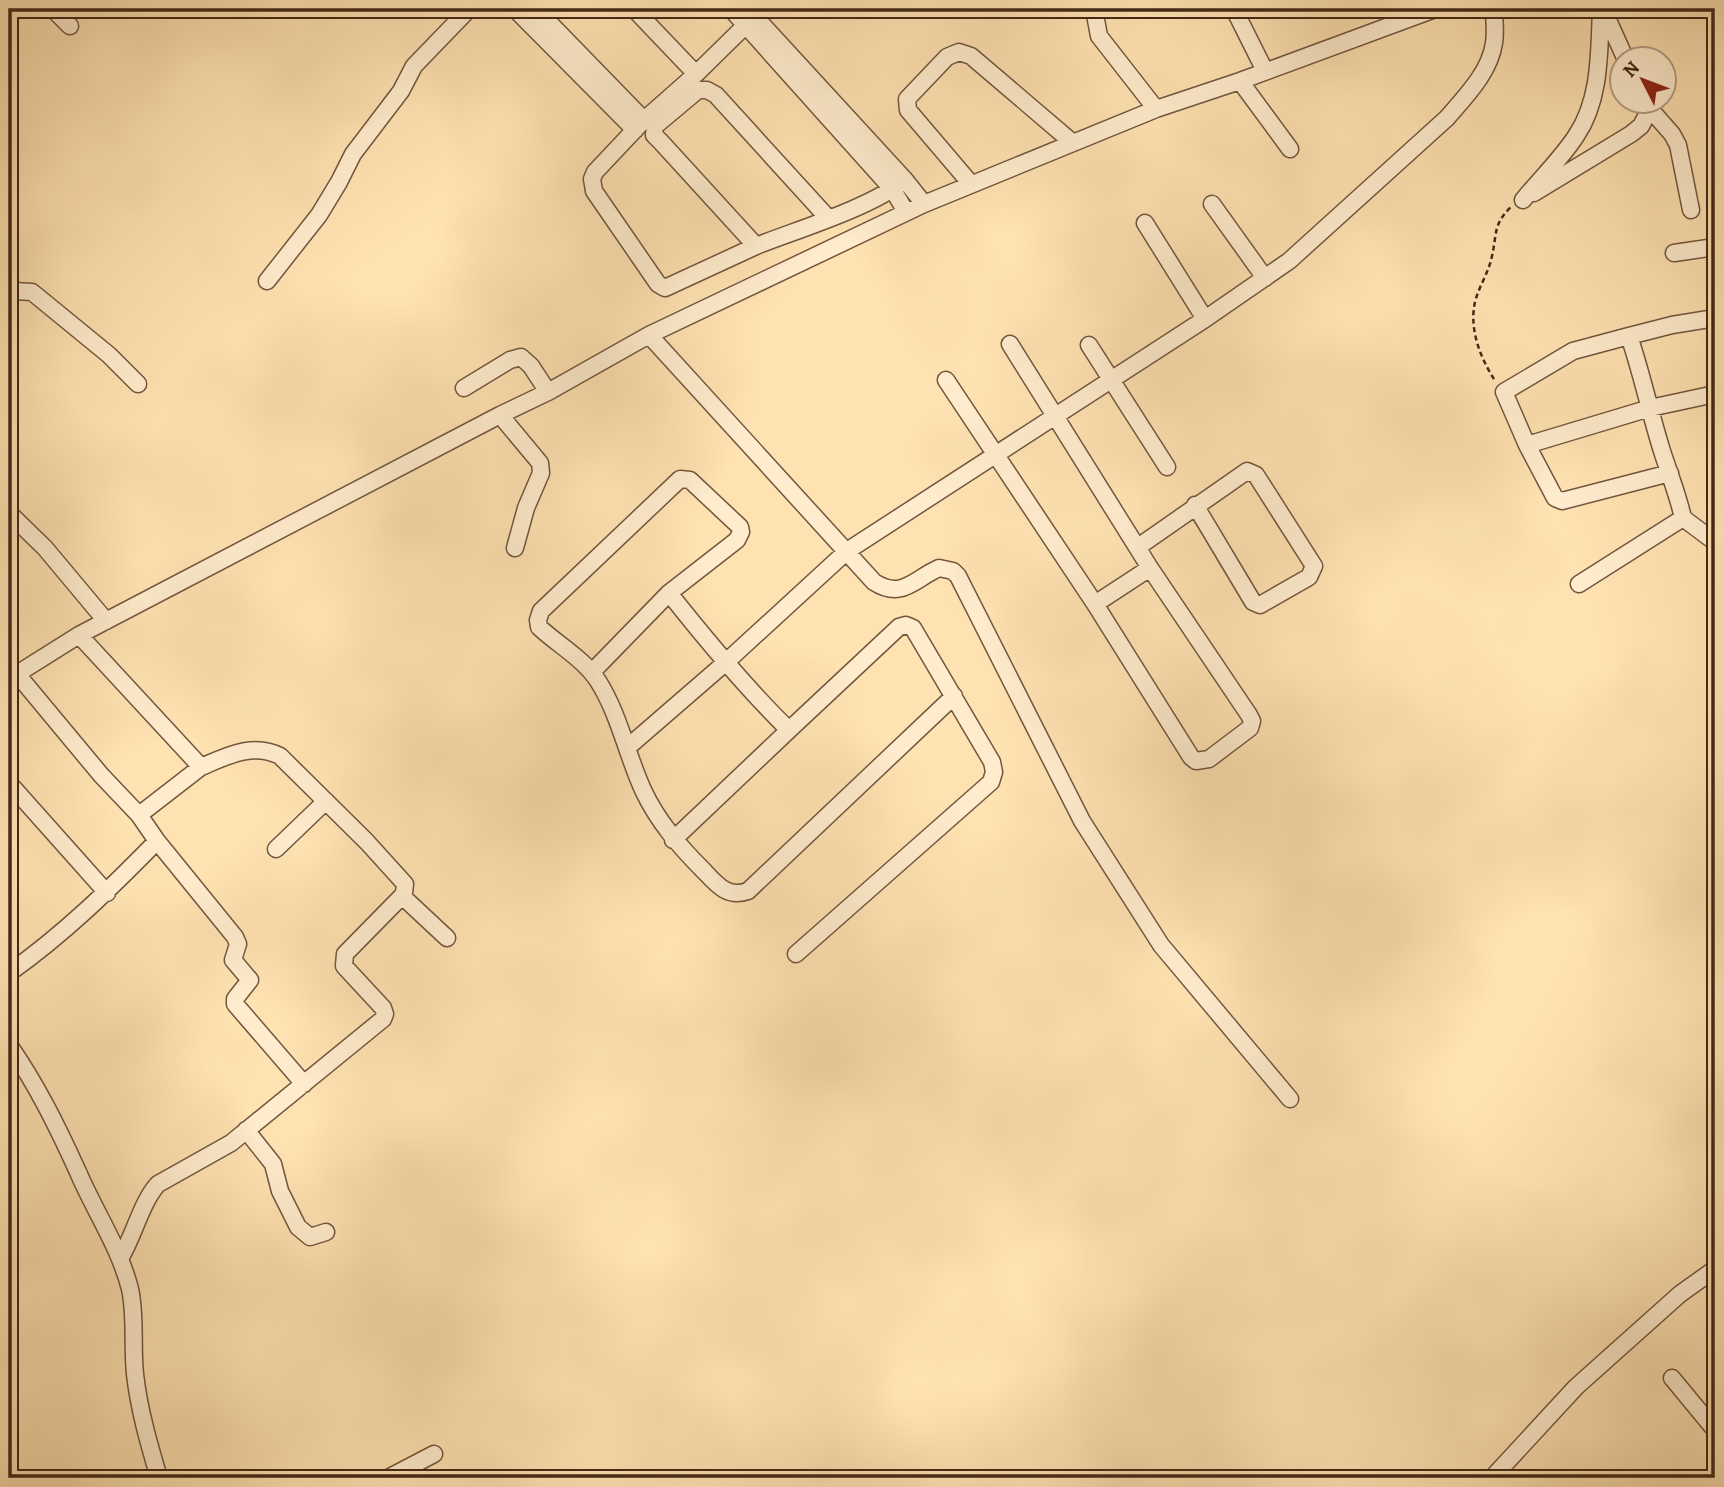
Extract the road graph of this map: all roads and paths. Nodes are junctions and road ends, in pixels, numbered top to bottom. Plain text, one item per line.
1 (53, 9) edge
2 (469, 9) edge
3 (515, 9) edge
4 (536, 9) edge
5 (634, 9) edge
6 (731, 9) edge
7 (1094, 9) edge
8 (1234, 9) edge
9 (1435, 9) edge
10 (1494, 9) edge
11 (1602, 9) edge
12 (753, 15) edge
13 (1392, 16) edge
14 (69, 26) dead end
15 (1619, 46) edge
16 (1265, 71) junction
17 (696, 74) junction
18 (1240, 81) junction
19 (1156, 109) junction
20 (1644, 116) edge
21 (1657, 116) edge
22 (640, 125) junction
23 (1073, 143) junction
24 (1290, 149) dead end
25 (971, 184) junction
26 (899, 185) junction
27 (1523, 200) junction
28 (924, 204) junction
29 (1212, 204) dead end
30 (1692, 211) dead end
31 (906, 212) junction
32 (828, 218) junction
33 (1145, 223) dead end
34 (756, 246) junction
35 (1715, 247) edge
36 (1674, 253) dead end
37 (1265, 278) junction
38 (267, 281) dead end
39 (9, 294) edge
40 (1715, 318) edge
41 (1205, 319) junction
42 (649, 335) junction
43 (1629, 336) junction
44 (1010, 344) dead end
45 (1089, 345) dead end
46 (946, 380) dead end
47 (1111, 380) junction
48 (138, 384) dead end
49 (464, 388) dead end
50 (548, 392) junction
51 (1504, 392) junction
52 (1715, 394) edge
53 (1650, 408) junction
54 (500, 415) junction
55 (1055, 416) junction
56 (1527, 444) junction
57 (995, 454) junction
58 (1167, 467) dead end
59 (1670, 473) junction
60 (1195, 505) junction
61 (9, 513) edge
62 (1683, 518) junction
63 (1715, 542) edge
64 (1138, 547) junction
65 (515, 548) dead end
66 (847, 551) junction
67 (1150, 568) junction
68 (1579, 584) dead end
69 (669, 593) junction
70 (1095, 604) junction
71 (106, 621) junction
72 (79, 635) junction
73 (725, 663) junction
74 (592, 672) junction
75 (13, 676) edge
76 (954, 696) junction
77 (789, 730) junction
78 (628, 747) junction
79 (201, 766) junction
80 (9, 783) edge
81 (326, 801) junction
82 (139, 815) junction
83 (673, 840) junction
84 (157, 841) junction
85 (276, 849) dead end
86 (107, 893) junction
87 (401, 896) junction
88 (447, 938) dead end
89 (796, 954) dead end
90 (9, 973) edge
91 (9, 1045) edge
92 (304, 1084) junction
93 (1290, 1099) dead end
94 (246, 1130) junction
95 (326, 1232) dead end
96 (121, 1257) junction
97 (1715, 1269) edge
98 (1672, 1378) dead end
99 (1715, 1430) edge
100 (434, 1454) dead end
101 (159, 1478) edge
102 (388, 1478) edge
103 (1492, 1478) edge

1 - 14 street
2 - 38 street
3 - 22 street
4 - 22 street
5 - 17 street
6 - 12 street
7 - 19 street
8 - 16 street
9 - 13 street
10 - 37 street
11 - 15 street
11 - 27 street
12 - 17 street
12 - 26 street
13 - 16 street
16 - 18 street
17 - 22 street
18 - 19 street
18 - 24 street
19 - 23 street
20 - 27 street
21 - 30 street
22 - 34 street
23 - 25 street
23 - 25 street
25 - 28 street
26 - 28 street
26 - 31 street
26 - 32 street
27 - 51 path
28 - 31 street
29 - 37 street
31 - 42 street
32 - 34 street
32 - 34 street
33 - 41 street
35 - 36 street
37 - 41 street
39 - 48 street
40 - 43 street
41 - 47 street
42 - 50 street
42 - 66 street
43 - 51 street
43 - 53 street
44 - 55 street
45 - 47 street
46 - 57 street
47 - 55 street
47 - 58 street
49 - 50 street
50 - 54 street
51 - 56 street
52 - 53 street
53 - 56 street
53 - 59 street
54 - 65 street
54 - 71 street
55 - 57 street
55 - 64 street
56 - 59 street
57 - 66 street
57 - 70 street
59 - 62 street
60 - 60 street
60 - 64 street
61 - 71 street
62 - 63 street
62 - 68 street
64 - 67 street
66 - 73 street
66 - 93 street
67 - 70 street
67 - 70 street
69 - 73 street
69 - 74 street
69 - 74 street
71 - 72 street
72 - 75 street
72 - 79 street
73 - 77 street
73 - 78 street
74 - 78 street
75 - 82 street
76 - 77 street
76 - 83 street
76 - 89 street
77 - 83 street
78 - 83 street
79 - 81 street
79 - 82 street
80 - 86 street
81 - 85 street
81 - 87 street
82 - 84 street
84 - 86 street
84 - 92 street
86 - 90 street
87 - 88 street
87 - 92 street
91 - 96 street
92 - 94 street
94 - 95 street
94 - 96 street
96 - 101 street
97 - 103 street
98 - 99 street
100 - 102 street

